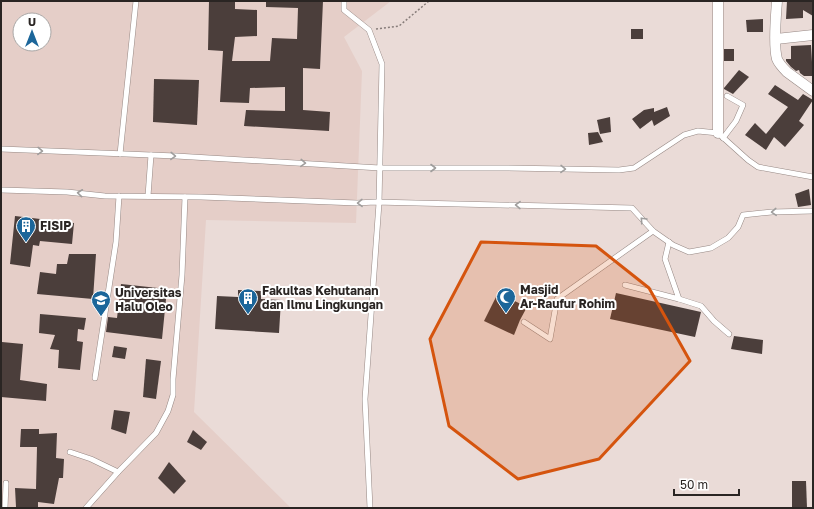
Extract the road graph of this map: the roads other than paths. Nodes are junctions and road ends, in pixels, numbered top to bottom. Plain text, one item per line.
1 (136, 1) edge
2 (344, 1) edge
3 (718, 1) edge
4 (777, 1) edge
5 (813, 35) edge
6 (776, 39) junction
7 (813, 91) edge
8 (727, 96) dead end
9 (721, 135) junction
10 (1, 149) edge
11 (120, 154) junction
12 (151, 155) junction
13 (380, 168) junction
14 (813, 176) edge
15 (1, 190) edge
16 (119, 196) junction
17 (148, 196) junction
18 (185, 197) junction
19 (379, 203) junction
20 (813, 211) edge
21 (653, 231) junction
22 (669, 242) junction
23 (625, 285) dead end
24 (679, 299) junction
25 (524, 322) dead end
26 (729, 334) dead end
27 (95, 378) dead end
28 (70, 452) dead end
29 (118, 472) junction
30 (6, 483) dead end
31 (5, 508) edge
32 (86, 508) edge
33 (370, 508) edge

1 - 11 lane
2 - 13 lane
3 - 9 street
4 - 6 street
5 - 6 street
6 - 7 street
8 - 9 lane
13 -> 9 lane
9 - 14 lane
10 -> 11 lane
11 - 12 lane
12 -> 13 lane
12 - 17 lane
13 - 19 lane
16 -> 15 lane
16 - 17 lane
16 - 27 lane
17 - 18 lane
19 -> 18 lane
18 - 29 lane
21 -> 19 lane
19 - 33 lane
20 -> 22 lane
21 - 22 lane
21 - 25 lane
22 - 24 lane
23 - 24 lane
24 - 26 lane
28 - 29 lane
29 - 32 lane
30 - 31 lane

